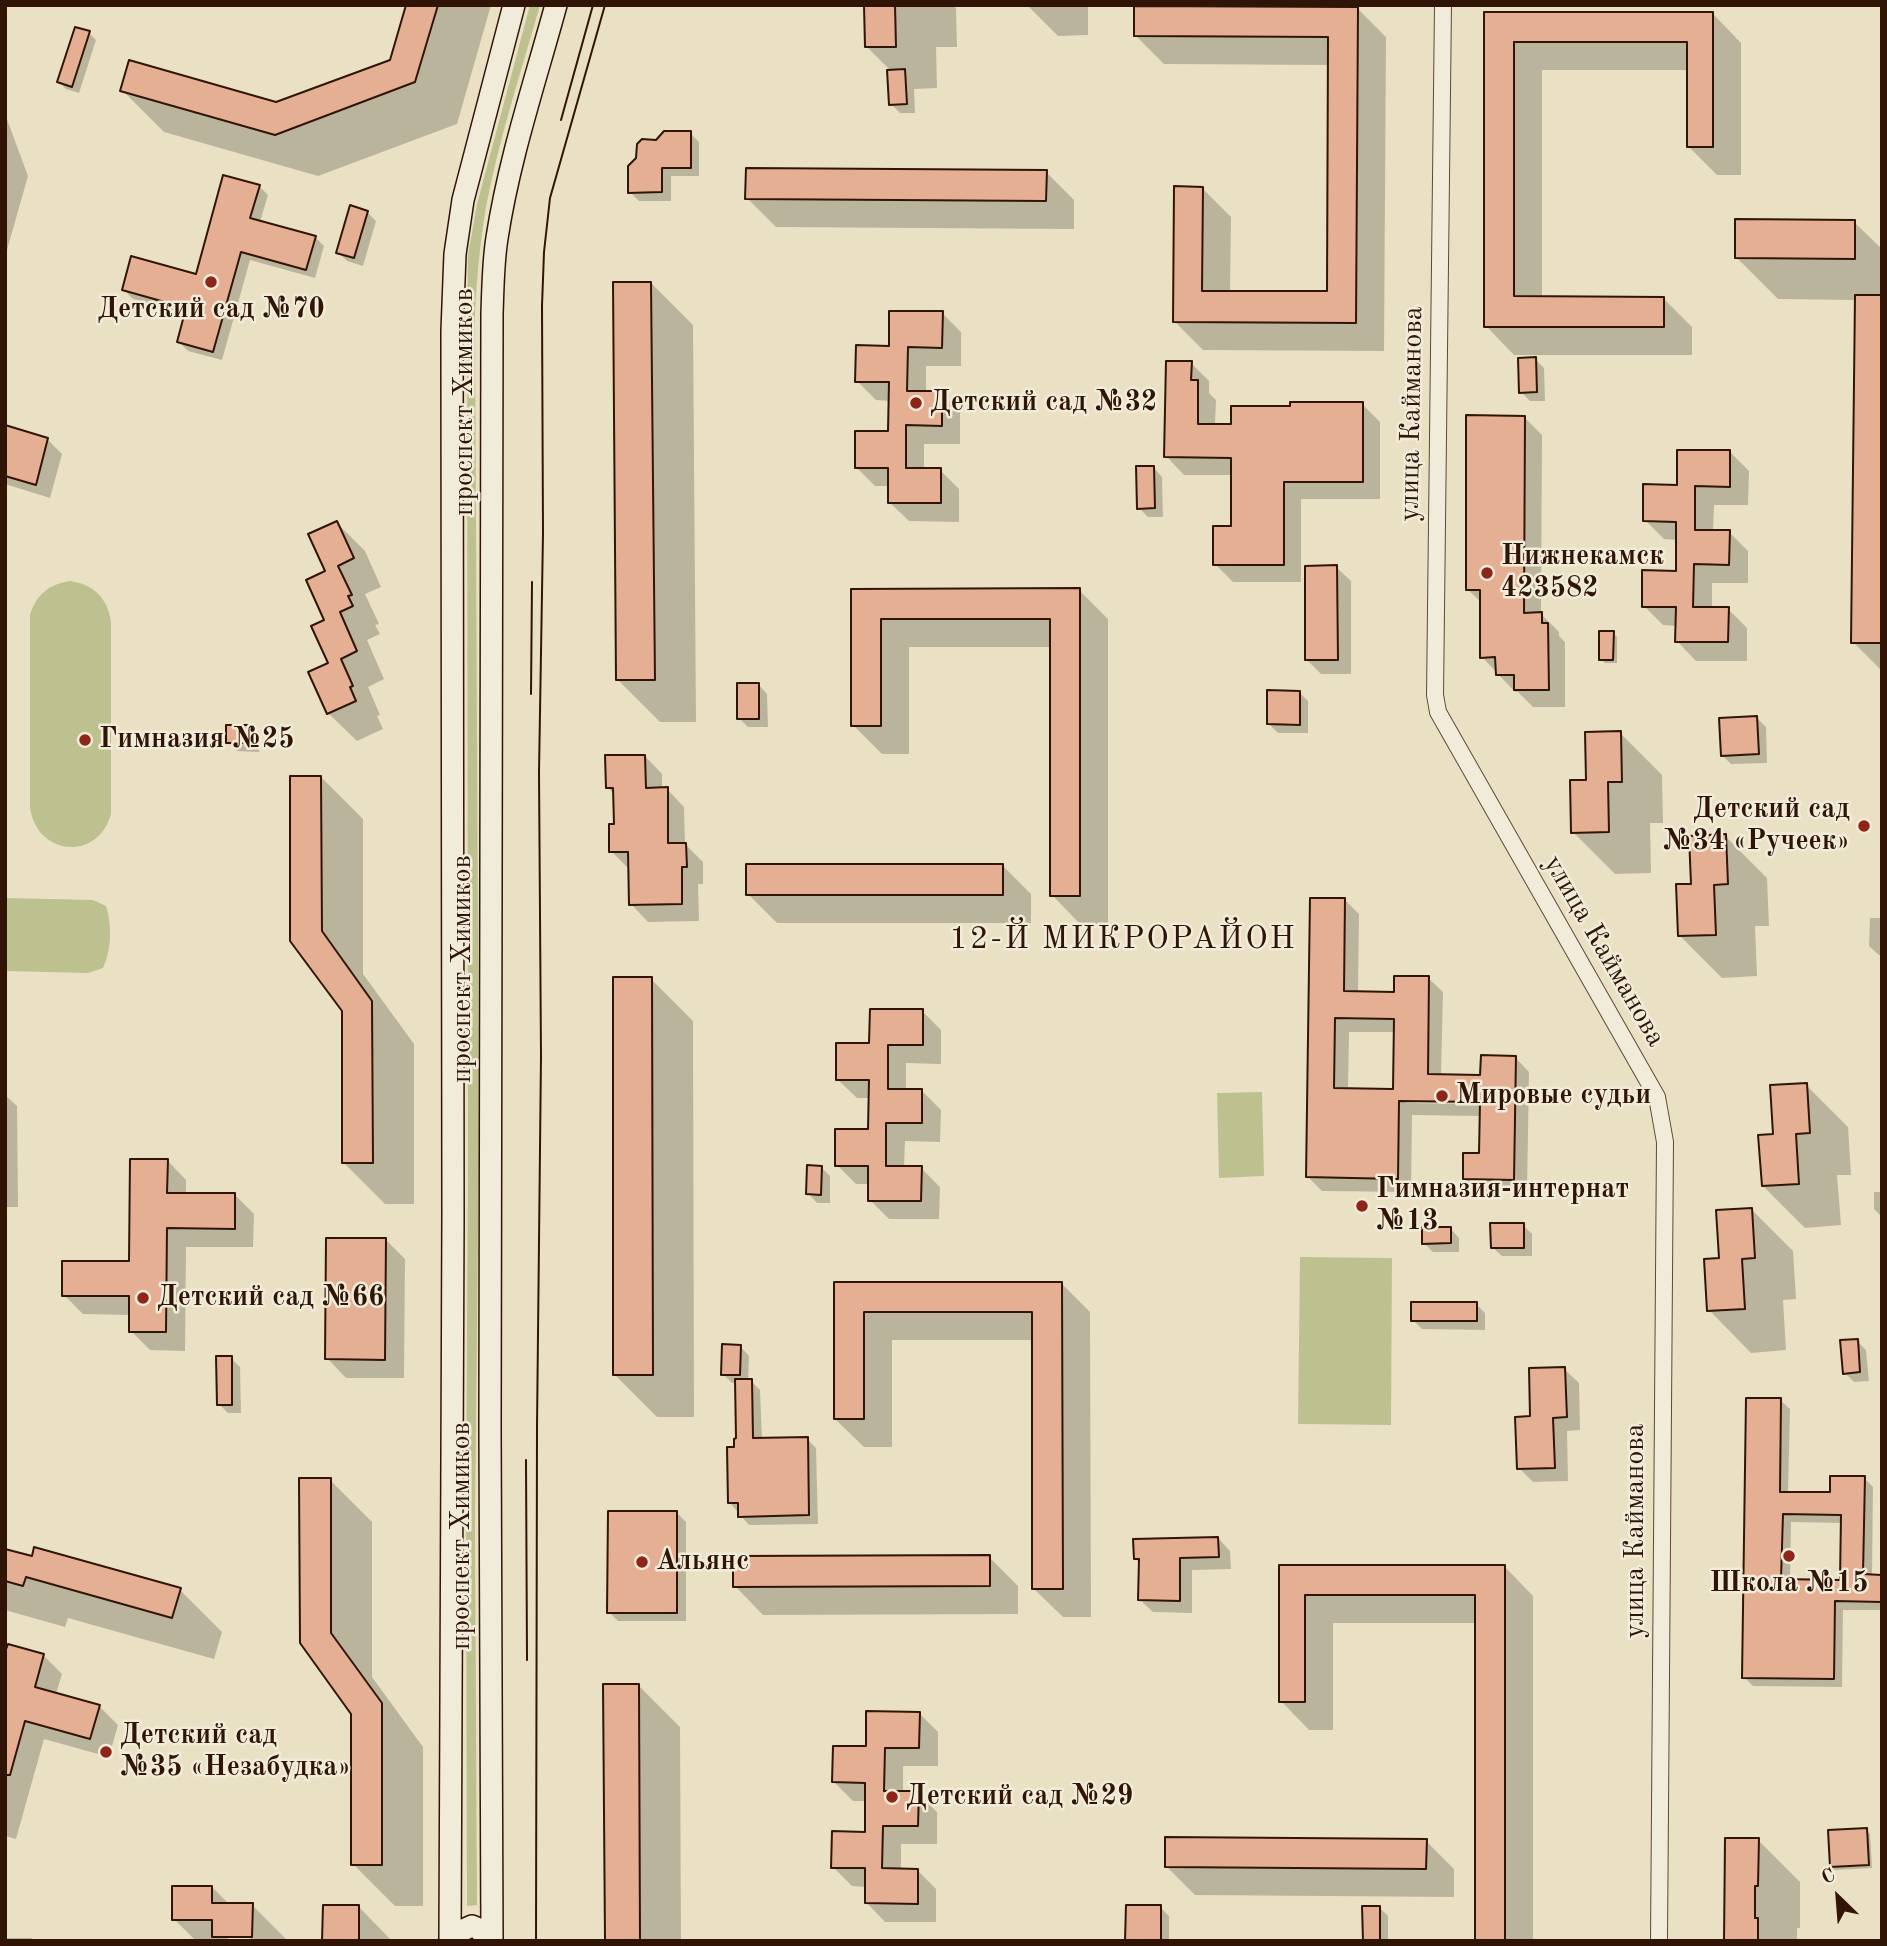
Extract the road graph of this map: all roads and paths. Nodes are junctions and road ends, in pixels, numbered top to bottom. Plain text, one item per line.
1 (514, 5) edge
2 (556, 5) edge
3 (1443, 5) edge
4 (452, 1941) edge
5 (486, 1941) edge
6 (492, 1941) edge
7 (1659, 1941) edge

1 - 4 main road, проспект Химиков
2 - 6 main road, проспект Химиков
3 - 7 street, улица Кайманова
4 - 5 main road

